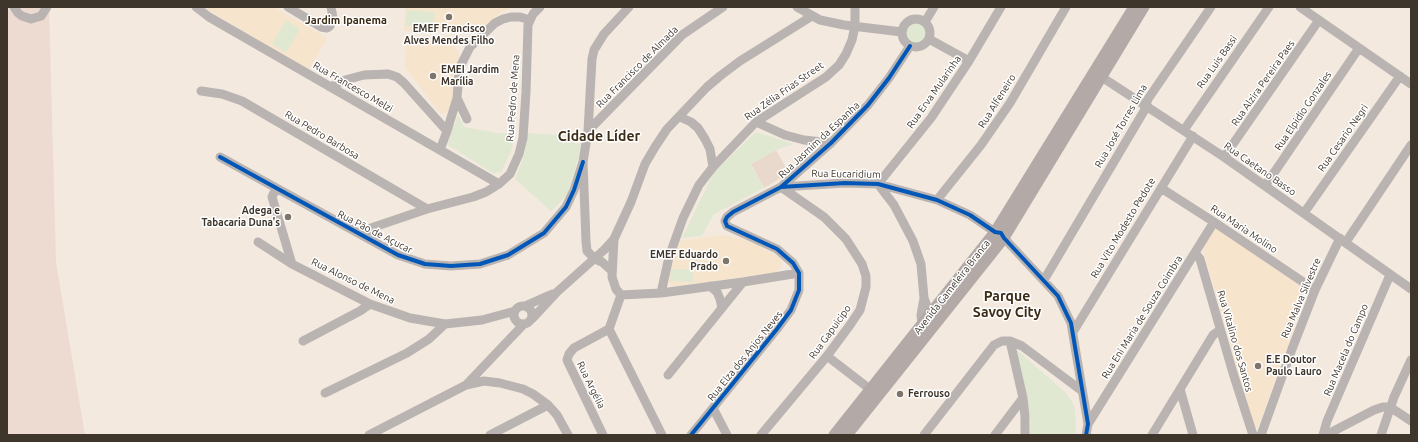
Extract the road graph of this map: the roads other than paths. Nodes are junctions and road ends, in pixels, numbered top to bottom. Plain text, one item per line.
1 (14, 7) edge
2 (48, 7) edge
3 (196, 7) edge
4 (288, 7) edge
5 (332, 7) edge
6 (540, 7) edge
7 (629, 7) edge
8 (723, 7) edge
9 (797, 7) edge
10 (855, 7) edge
11 (934, 7) edge
12 (1001, 7) edge
13 (1066, 7) edge
14 (1134, 7) edge
15 (1144, 7) edge
16 (1211, 7) edge
17 (1269, 7) edge
18 (1300, 7) edge
19 (812, 16) junction
20 (530, 20) junction
21 (1319, 20) junction
22 (925, 22) junction
23 (855, 26) junction
24 (902, 32) junction
25 (929, 39) junction
26 (910, 46) junction
27 (1359, 48) junction
28 (969, 61) junction
29 (1098, 74) junction
30 (1400, 76) junction
31 (1411, 84) edge
32 (330, 86) junction
33 (201, 90) dead end
34 (457, 98) junction
35 (1146, 106) junction
36 (680, 116) junction
37 (467, 119) dead end
38 (756, 122) junction
39 (1184, 130) junction
40 (446, 131) junction
41 (588, 132) junction
42 (1193, 136) junction
43 (831, 143) junction
44 (1411, 145) edge
45 (440, 150) junction
46 (220, 156) dead end
47 (1224, 157) junction
48 (583, 162) junction
49 (713, 167) junction
50 (499, 184) junction
51 (878, 184) junction
52 (1265, 186) junction
53 (781, 187) junction
54 (276, 188) junction
55 (1161, 188) junction
56 (937, 200) junction
57 (427, 210) junction
58 (1304, 213) junction
59 (1214, 222) junction
60 (1000, 235) junction
61 (362, 236) junction
62 (614, 239) junction
63 (1343, 240) junction
64 (258, 242) dead end
65 (1195, 254) junction
66 (595, 259) junction
67 (292, 264) junction
68 (612, 271) junction
69 (799, 274) junction
70 (1390, 275) junction
71 (1044, 280) junction
72 (743, 282) junction
73 (710, 286) junction
74 (1411, 289) edge
75 (1315, 290) junction
76 (557, 292) junction
77 (661, 293) junction
78 (620, 295) junction
79 (924, 298) junction
80 (370, 304) junction
81 (525, 306) junction
82 (722, 308) junction
83 (515, 311) junction
84 (934, 318) junction
85 (532, 319) junction
86 (445, 324) junction
87 (523, 325) junction
88 (610, 329) junction
89 (925, 329) junction
90 (1220, 330) junction
91 (1073, 332) junction
92 (303, 341) dead end
93 (1010, 341) junction
94 (828, 356) junction
95 (1411, 360) edge
96 (668, 375) dead end
97 (466, 385) junction
98 (1180, 389) junction
99 (1082, 391) junction
100 (325, 393) dead end
101 (874, 393) junction
102 (1023, 398) junction
103 (548, 405) junction
104 (1390, 407) junction
105 (713, 408) junction
106 (1411, 421) edge
107 (1088, 424) junction
108 (369, 435) edge
109 (490, 435) edge
110 (568, 435) edge
111 (603, 435) edge
112 (662, 435) edge
113 (690, 435) edge
114 (727, 435) edge
115 (761, 435) edge
116 (834, 435) edge
117 (847, 435) edge
118 (924, 435) edge
119 (995, 435) edge
120 (1025, 435) edge
121 (1086, 435) edge
122 (1152, 435) edge
123 (1193, 435) edge
124 (1253, 435) edge
125 (1262, 435) edge
126 (1324, 435) edge
127 (1381, 435) edge

1 - 2 street
3 - 32 street, Rua Francesco Melzi
4 - 5 street
6 - 20 street, Rua Pedro de Mena
7 - 41 street
8 - 41 street, Rua Francisco de Almada
9 - 19 street
10 - 23 street, Rua Zélia Frias Street
11 - 22 street
12 - 28 street, Rua Erva Mularinha
13 - 56 street, Rua Alfeneiro
14 - 29 main road, Avenida Gameleira Branca
15 - 29 main road, Avenida Gameleira Branca
16 - 35 street, Rua José Torres Lima
17 - 39 street, Rua Luis Bassi
18 - 21 street
19 - 23 street
19 - 36 street
20 - 34 street
20 - 50 street, Rua Pedro de Mena
21 - 27 street
21 - 47 street, Rua Alzira Pereira Paes
22 - 24 street
22 - 25 street
23 - 24 street
23 - 38 street, Rua Zélia Frias Street
24 - 26 street
25 - 26 street
25 - 28 street
26 - 43 street, Rua Jasmim da Espanha
27 - 30 street
27 - 52 street, Rua Elpidio Gonzales
28 - 51 street, Rua Erva Mularinha
29 - 35 street, Rua Caetano Basso
29 - 60 main road, Avenida Gameleira Branca
30 - 31 street
30 - 58 street, Rua Cesario Negri
32 - 40 street
32 - 45 street, Rua Francesco Melzi
33 - 57 street, Rua Pedro Barbosa
34 - 37 street
34 - 40 street
35 - 39 street, Rua Caetano Basso
35 - 71 street, Rua José Torres Lima
36 - 49 street
36 - 62 street
38 - 43 street
38 - 49 street, Rua Zélia Frias Street
39 - 42 street, Rua Caetano Basso
40 - 45 street
41 - 48 street
42 - 47 street, Rua Caetano Basso
42 - 55 street, Rua Vito Modesto Pedote
43 - 53 street, Rua Jasmim da Espanha
44 - 63 street, Rua Malva Silvestre
45 - 50 street, Rua Francesco Melzi
46 - 54 street, Rua Pão de Açucar
47 - 52 street, Rua Caetano Basso
48 - 61 street, Rua Pão de Açucar
48 - 66 street
49 - 77 street, Rua Zélia Frias Street
50 - 57 street, Rua Pedro de Mena
51 - 53 street, Rua Eucaridium
51 - 56 street, Rua Eucaridium
51 - 79 street
52 - 58 street, Rua Caetano Basso
53 - 69 street
53 - 94 street, Rua Gapuicipo
54 - 61 street, Rua Pão de Açucar
54 - 67 street
55 - 59 street, Rua Maria Molino
55 - 91 street, Rua Vito Modesto Pedote
56 - 60 street, Rua Eucaridium
57 - 61 street, Rua Pedro de Mena
58 - 63 street, Rua Caetano Basso
59 - 65 street, Rua Eni Maria de Souza Coimbra
59 - 75 street, Rua Maria Molino
60 - 71 street, Rua Eucaridium
60 - 84 main road, Avenida Gameleira Branca
62 - 66 street
62 - 68 street
63 - 70 street, Rua Caetano Basso
63 - 75 street, Rua Malva Silvestre
64 - 67 street, Rua Alonso de Mena
65 - 90 street, Rua Vitalino dos Santos
65 - 107 street, Rua Eni Maria de Souza Coimbra
66 - 68 street
66 - 76 street
67 - 80 street, Rua Alonso de Mena
68 - 78 street
69 - 72 street
69 - 105 street, Rua Elza dos Anjos Neves
70 - 74 street, Rua Caetano Basso
70 - 126 street, Rua Macela do Campo
71 - 91 street, Rua Eucaridium
72 - 73 street
72 - 82 street
73 - 77 street
73 - 82 street
75 - 125 street, Rua Malva Silvestre
76 - 81 street
76 - 85 street
77 - 78 street
78 - 88 street
79 - 84 street
79 - 89 street
80 - 86 street, Rua Alonso de Mena
80 - 92 street
81 - 83 street
81 - 85 street
82 - 96 street
83 - 86 street, Rua Alonso de Mena
83 - 87 street
84 - 89 main road, Avenida Gameleira Branca
85 - 87 street
86 - 100 street
87 - 97 street
88 - 111 street, Rua Argélia
88 - 112 street
89 - 101 main road, Avenida Gameleira Branca
90 - 98 street
90 - 124 street, Rua Vitalino dos Santos
91 - 99 street, Rua Eucaridium
93 - 99 street
93 - 102 street
93 - 118 street
94 - 101 street
94 - 115 street, Rua Gapuicipo
95 - 104 street
97 - 103 street
97 - 108 street
98 - 122 street
98 - 123 street
99 - 107 street, Rua Eucaridium
101 - 116 main road, Avenida Gameleira Branca
101 - 117 main road, Avenida Gameleira Branca
102 - 119 street
102 - 120 street
103 - 109 street
103 - 110 street
104 - 106 street
104 - 126 street
104 - 127 street
105 - 113 street, Rua Elza dos Anjos Neves
105 - 114 street
107 - 121 street

